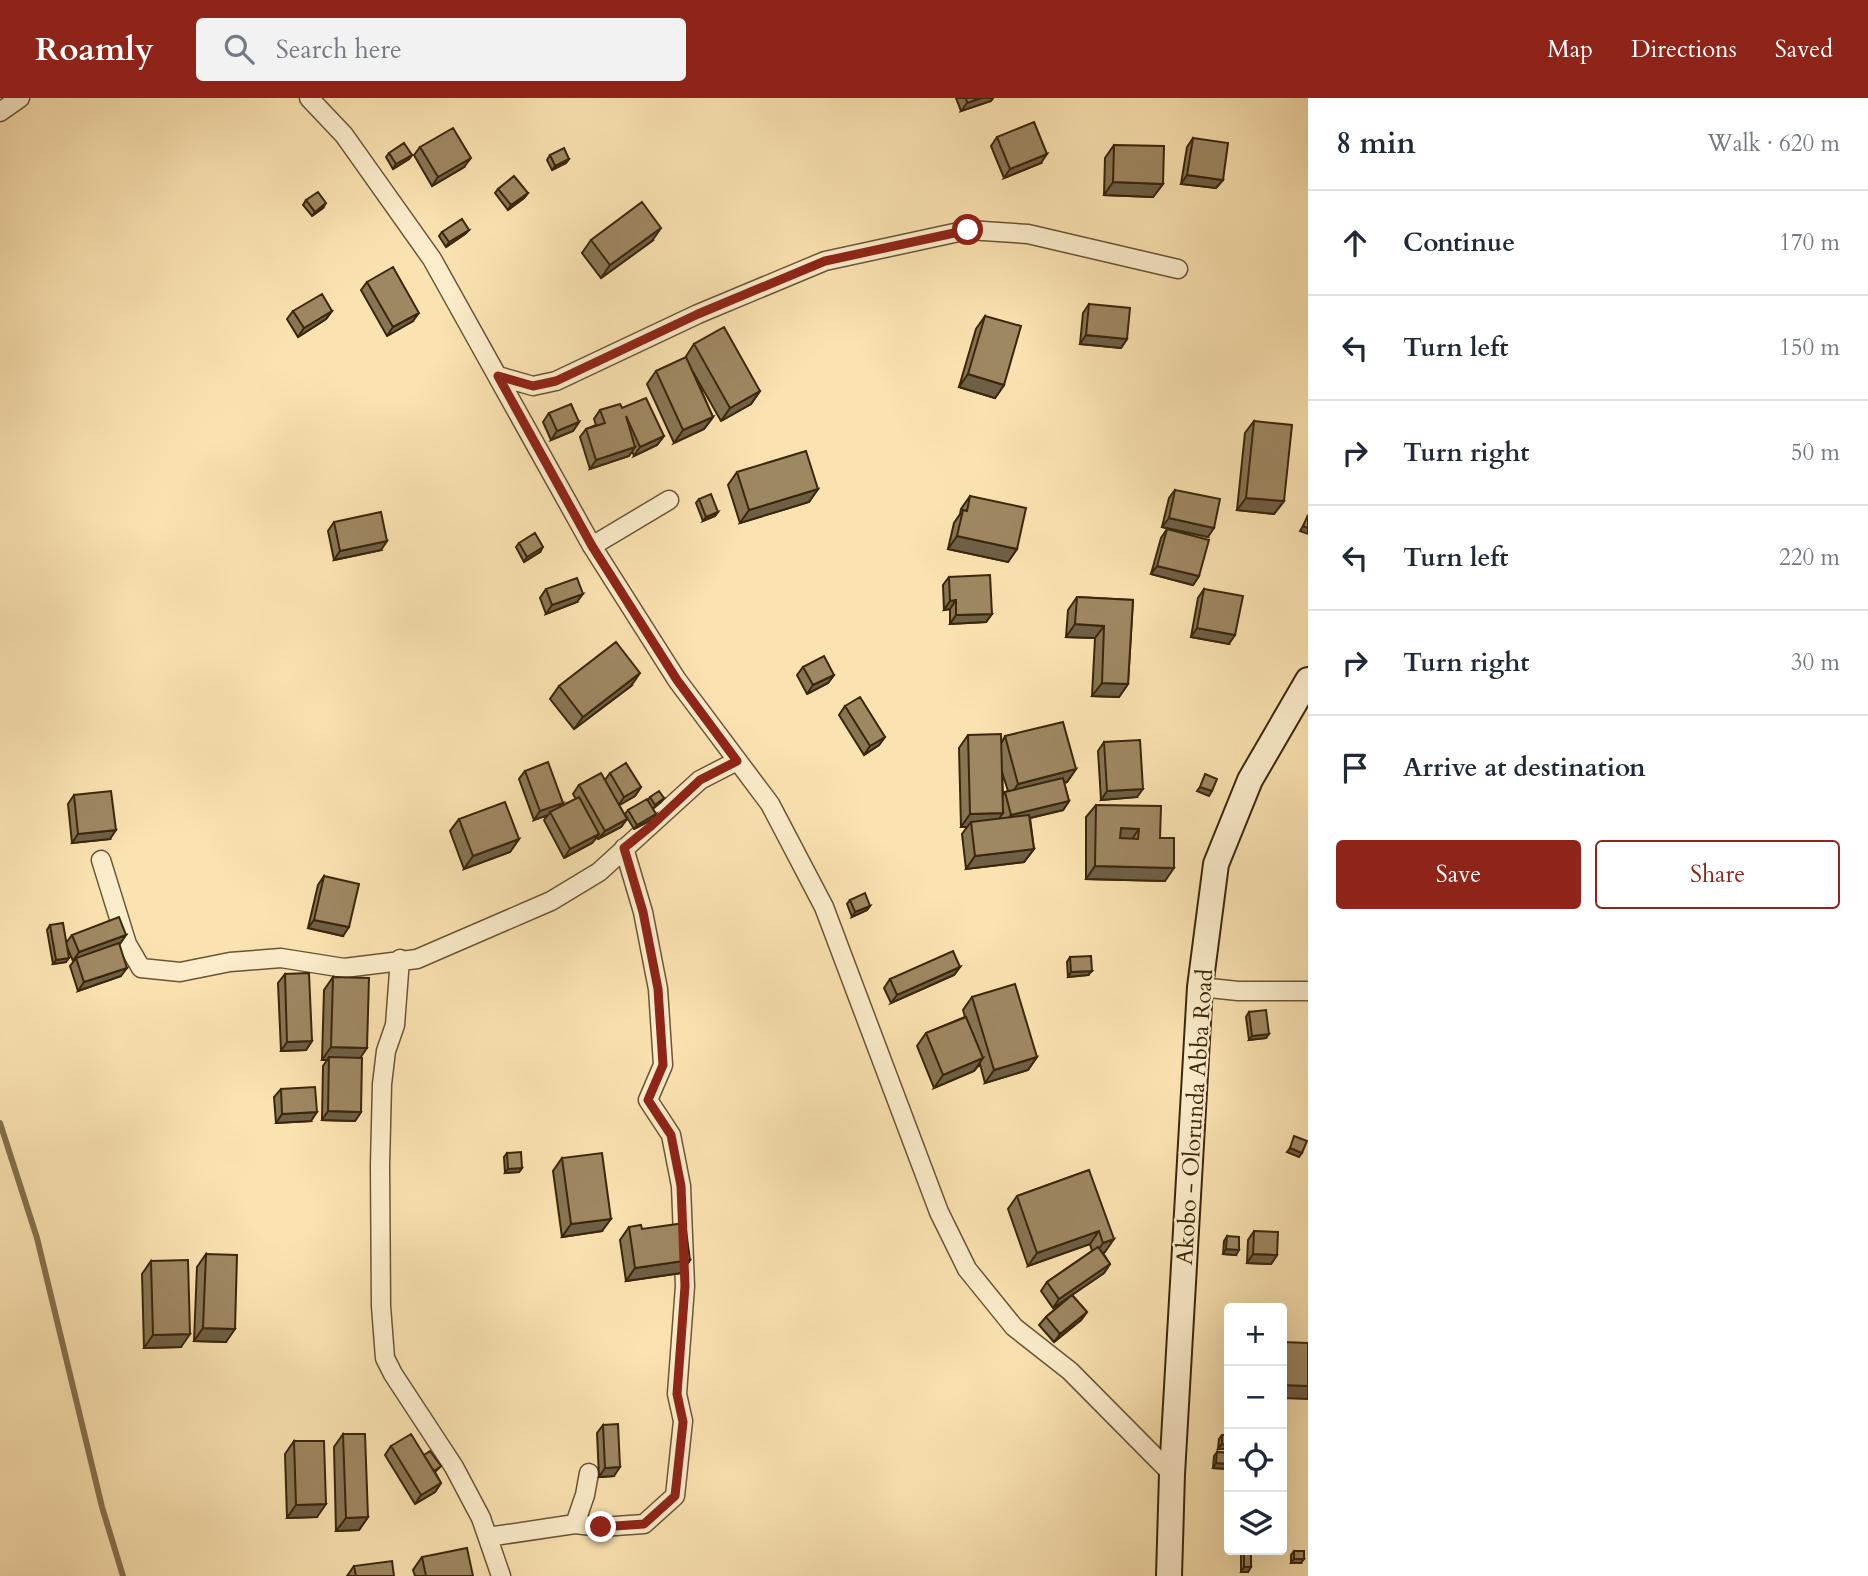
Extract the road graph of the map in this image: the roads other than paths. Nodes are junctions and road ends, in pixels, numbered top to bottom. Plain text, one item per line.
1 (20, 98) edge
2 (309, 98) edge
3 (0, 112) edge
4 (1178, 269) dead end
5 (498, 376) junction
6 (669, 499) dead end
7 (592, 546) junction
8 (1308, 680) edge
9 (737, 761) junction
10 (624, 848) junction
11 (101, 860) dead end
12 (400, 959) junction
13 (1200, 987) junction
14 (1308, 991) edge
15 (589, 1473) dead end
16 (1172, 1474) junction
17 (575, 1524) junction
18 (488, 1537) junction
19 (501, 1576) edge
20 (1169, 1576) edge

1 - 3 street
2 - 5 street
4 - 5 street
5 - 7 street
6 - 7 street
7 - 9 street
8 - 13 main road, Akobo - Olorunda Abba Road
9 - 10 street
9 - 16 street
10 - 12 street
10 - 17 street
11 - 12 street
12 - 18 street
13 - 14 street
13 - 16 main road, Akobo - Olorunda Abba Road
15 - 17 street
16 - 20 main road, Akobo - Olorunda Abba Road
17 - 18 street
18 - 19 street

